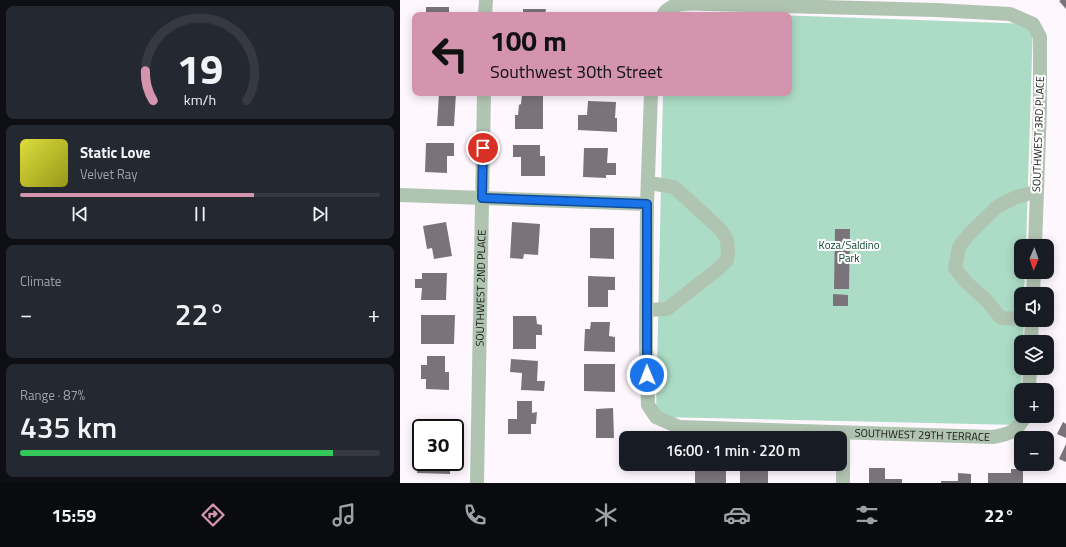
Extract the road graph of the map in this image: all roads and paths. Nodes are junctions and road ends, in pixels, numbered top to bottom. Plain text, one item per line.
1 (486, 0) edge
2 (848, 4) edge
3 (486, 12) edge
4 (666, 12) edge
5 (484, 96) edge
6 (651, 96) edge
7 (649, 183) junction
8 (1036, 192) junction
9 (400, 195) edge
10 (482, 198) junction
11 (647, 204) junction
12 (1034, 239) edge
13 (647, 310) junction
14 (1014, 319) edge
15 (1020, 423) edge
16 (788, 431) edge
17 (847, 433) edge
18 (843, 471) edge
19 (477, 483) edge
20 (843, 483) edge

1 - 3 street
2 - 4 street
2 - 8 street, SOUTHWEST 3RD PLACE
5 - 10 street, SOUTHWEST 2ND PLACE
6 - 7 street
7 - 11 street
7 - 13 street
8 - 12 street, SOUTHWEST 3RD PLACE
8 - 14 street
9 - 10 street
10 - 11 street
10 - 19 street, SOUTHWEST 2ND PLACE
11 - 13 street
13 - 16 street, SOUTHWEST 29TH TERRACE
15 - 17 street, SOUTHWEST 29TH TERRACE
18 - 20 street

